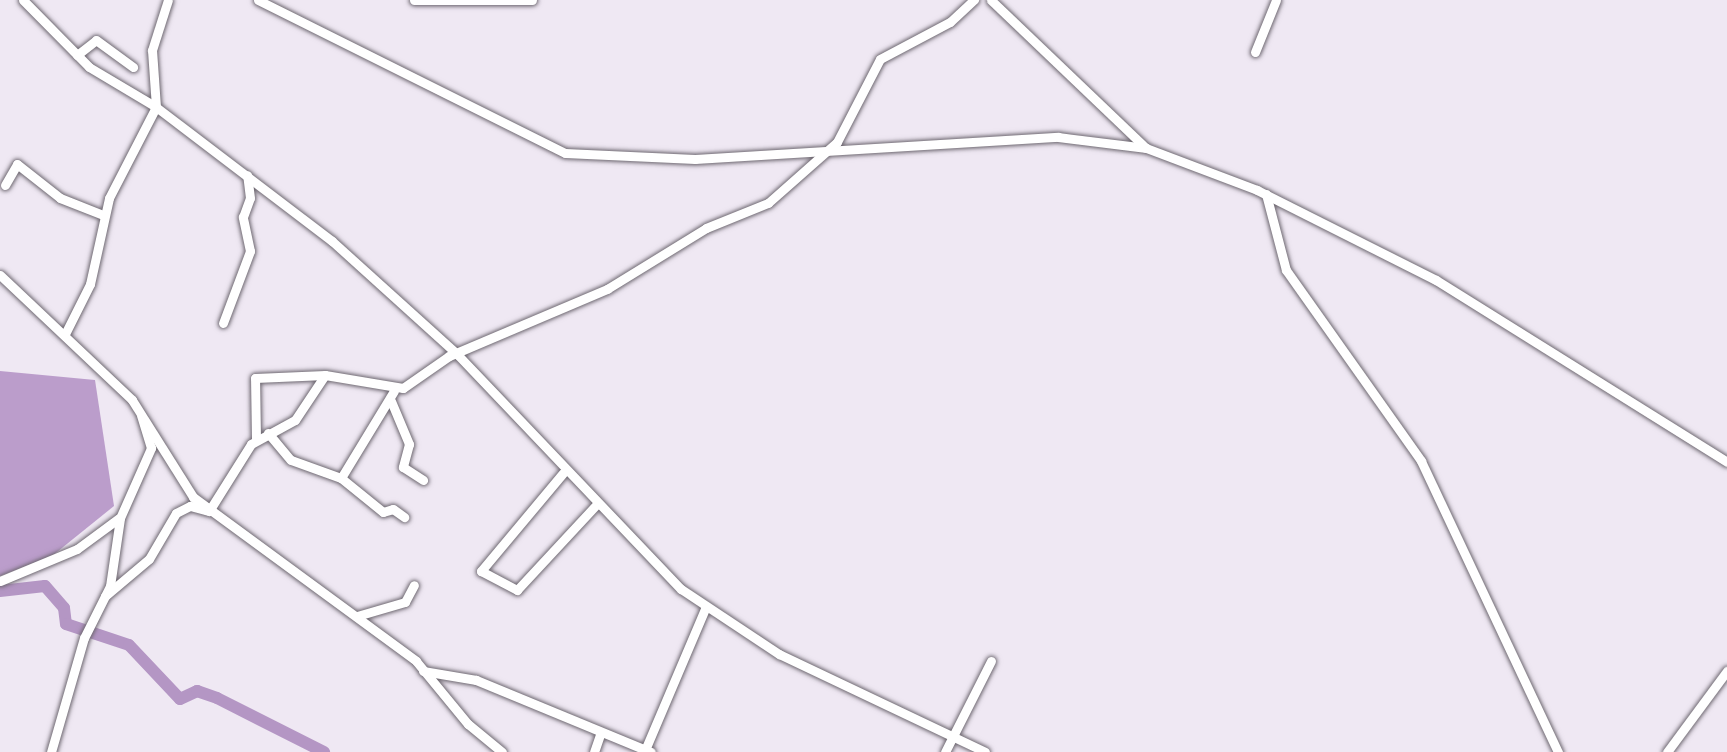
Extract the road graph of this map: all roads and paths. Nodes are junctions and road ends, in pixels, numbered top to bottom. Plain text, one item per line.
1 (23, 0) edge
2 (168, 0) edge
3 (258, 0) edge
4 (414, 0) edge
5 (532, 0) edge
6 (974, 0) edge
7 (991, 0) edge
8 (1276, 0) edge
9 (1255, 52) dead end
10 (77, 55) junction
11 (133, 67) dead end
12 (156, 107) junction
13 (832, 148) junction
14 (1146, 148) junction
15 (247, 175) junction
16 (5, 185) dead end
17 (1266, 194) junction
18 (103, 215) junction
19 (0, 275) edge
20 (223, 323) dead end
21 (65, 334) junction
22 (457, 354) junction
23 (325, 375) junction
24 (393, 396) junction
25 (140, 409) junction
26 (268, 433) junction
27 (256, 439) junction
28 (1727, 462) edge
29 (563, 473) junction
30 (341, 478) junction
31 (423, 480) dead end
32 (595, 506) junction
33 (209, 511) junction
34 (404, 517) dead end
35 (120, 518) junction
36 (103, 535) junction
37 (114, 545) junction
38 (0, 581) edge
39 (414, 585) dead end
40 (105, 596) junction
41 (706, 606) junction
42 (357, 616) junction
43 (991, 661) dead end
44 (423, 671) junction
45 (1727, 671) edge
46 (600, 735) junction
47 (951, 738) junction
48 (648, 751) edge
49 (51, 752) edge
50 (502, 752) edge
51 (594, 752) edge
52 (945, 752) edge
53 (985, 752) edge
54 (1558, 752) edge
55 (1667, 752) edge

1 - 10 street
2 - 12 street
3 - 13 street
4 - 5 street
6 - 13 street
7 - 14 street
8 - 9 street
10 - 11 street
10 - 12 street
12 - 15 street
12 - 18 street
13 - 14 street
13 - 22 street
14 - 17 street
15 - 20 street
15 - 22 street
16 - 18 street
17 - 28 street
17 - 54 street
18 - 21 street
19 - 21 street
21 - 25 street
22 - 24 street
22 - 29 street
23 - 24 street
23 - 26 street
23 - 27 street
24 - 30 street
24 - 31 street
25 - 33 street
25 - 35 street
26 - 27 street
26 - 30 street
27 - 33 street
29 - 32 street
29 - 32 street
30 - 34 street
32 - 41 street
33 - 40 street
33 - 42 street
35 - 36 street
35 - 37 street
36 - 37 street
36 - 38 street
37 - 40 street
39 - 42 street
40 - 49 street
41 - 47 street
41 - 48 street
42 - 44 street
43 - 47 street
44 - 46 street
44 - 50 street
45 - 55 street
46 - 48 street
46 - 51 street
47 - 52 street
47 - 53 street

